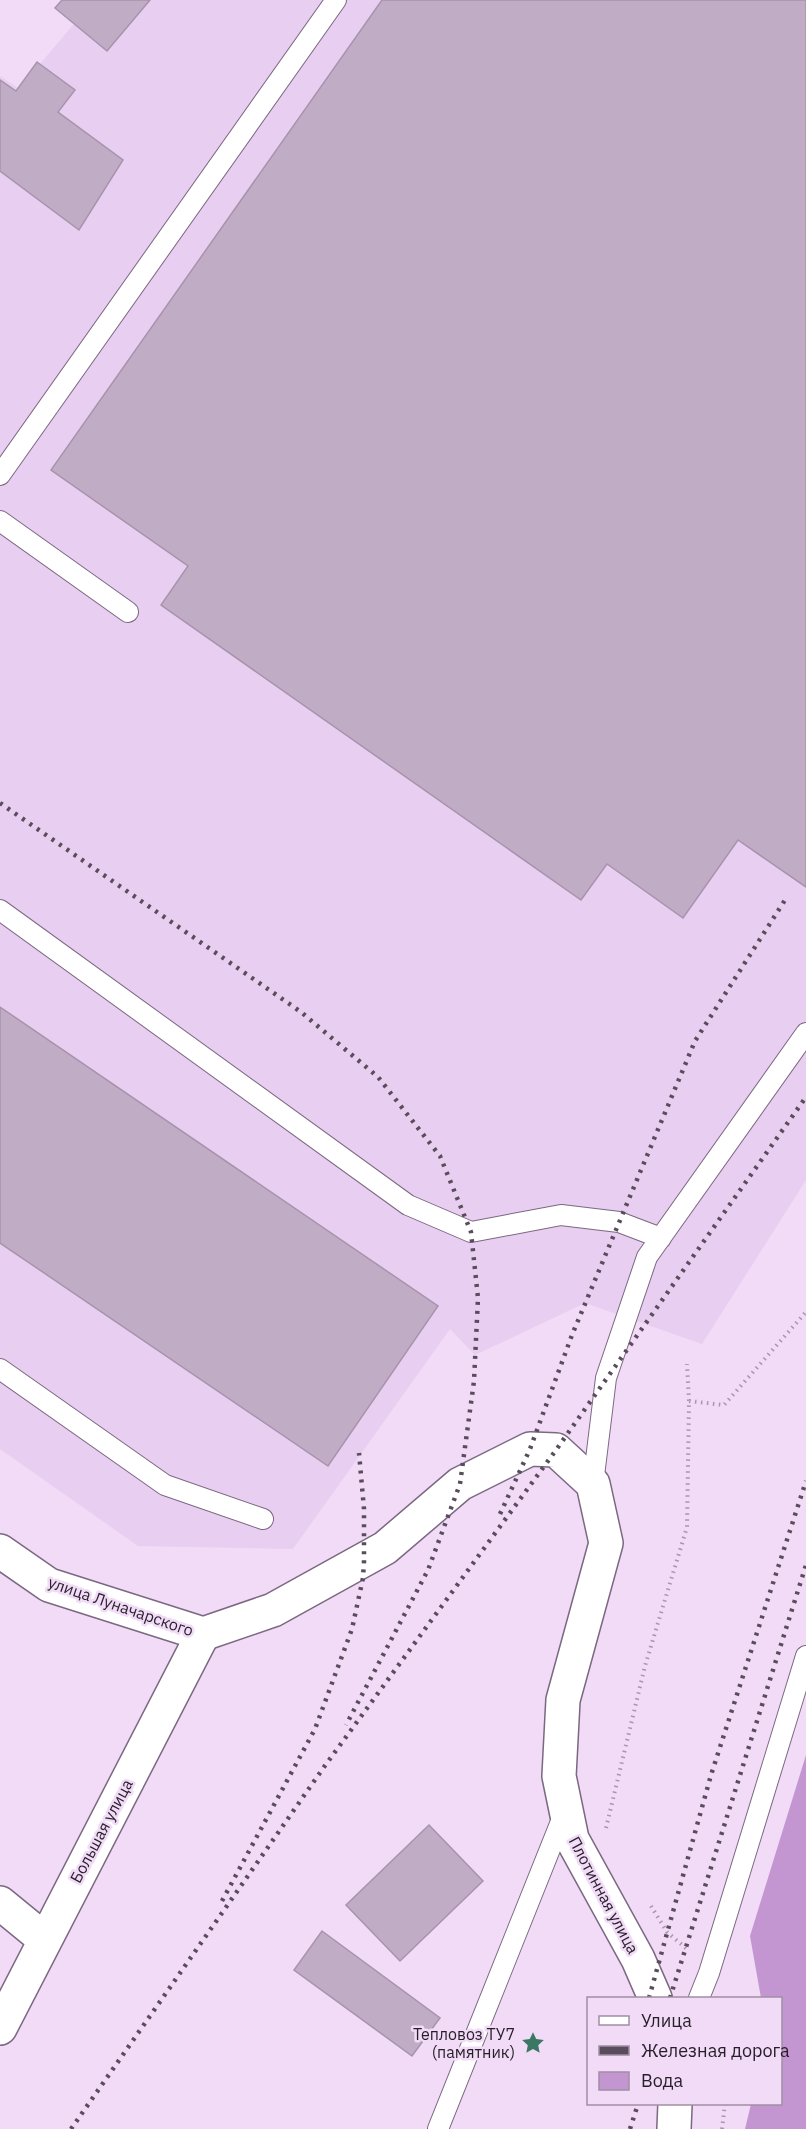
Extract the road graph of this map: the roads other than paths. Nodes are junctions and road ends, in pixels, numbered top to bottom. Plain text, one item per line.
1 (336, 0) edge
2 (0, 475) edge
3 (0, 521) edge
4 (128, 612) dead end
5 (0, 910) edge
6 (806, 1033) edge
7 (661, 1238) junction
8 (0, 1369) edge
9 (593, 1484) junction
10 (263, 1519) dead end
11 (0, 1551) edge
12 (203, 1634) junction
13 (806, 1656) edge
14 (566, 1809) junction
15 (0, 1903) edge
16 (44, 1939) junction
17 (655, 1997) edge
18 (699, 1997) edge
19 (0, 2028) edge
20 (675, 2105) edge
21 (438, 2129) edge
22 (674, 2129) edge

1 - 2 lane
3 - 4 lane
5 - 7 lane
6 - 7 lane
7 - 9 lane
8 - 10 lane
9 - 12 street, улица Луначарского
9 - 14 street, Плотинная улица
11 - 12 street, улица Луначарского
12 - 16 street, Большая улица
13 - 18 lane
14 - 17 street, Плотинная улица
14 - 21 lane
15 - 16 street
16 - 19 street, Большая улица
20 - 22 street

